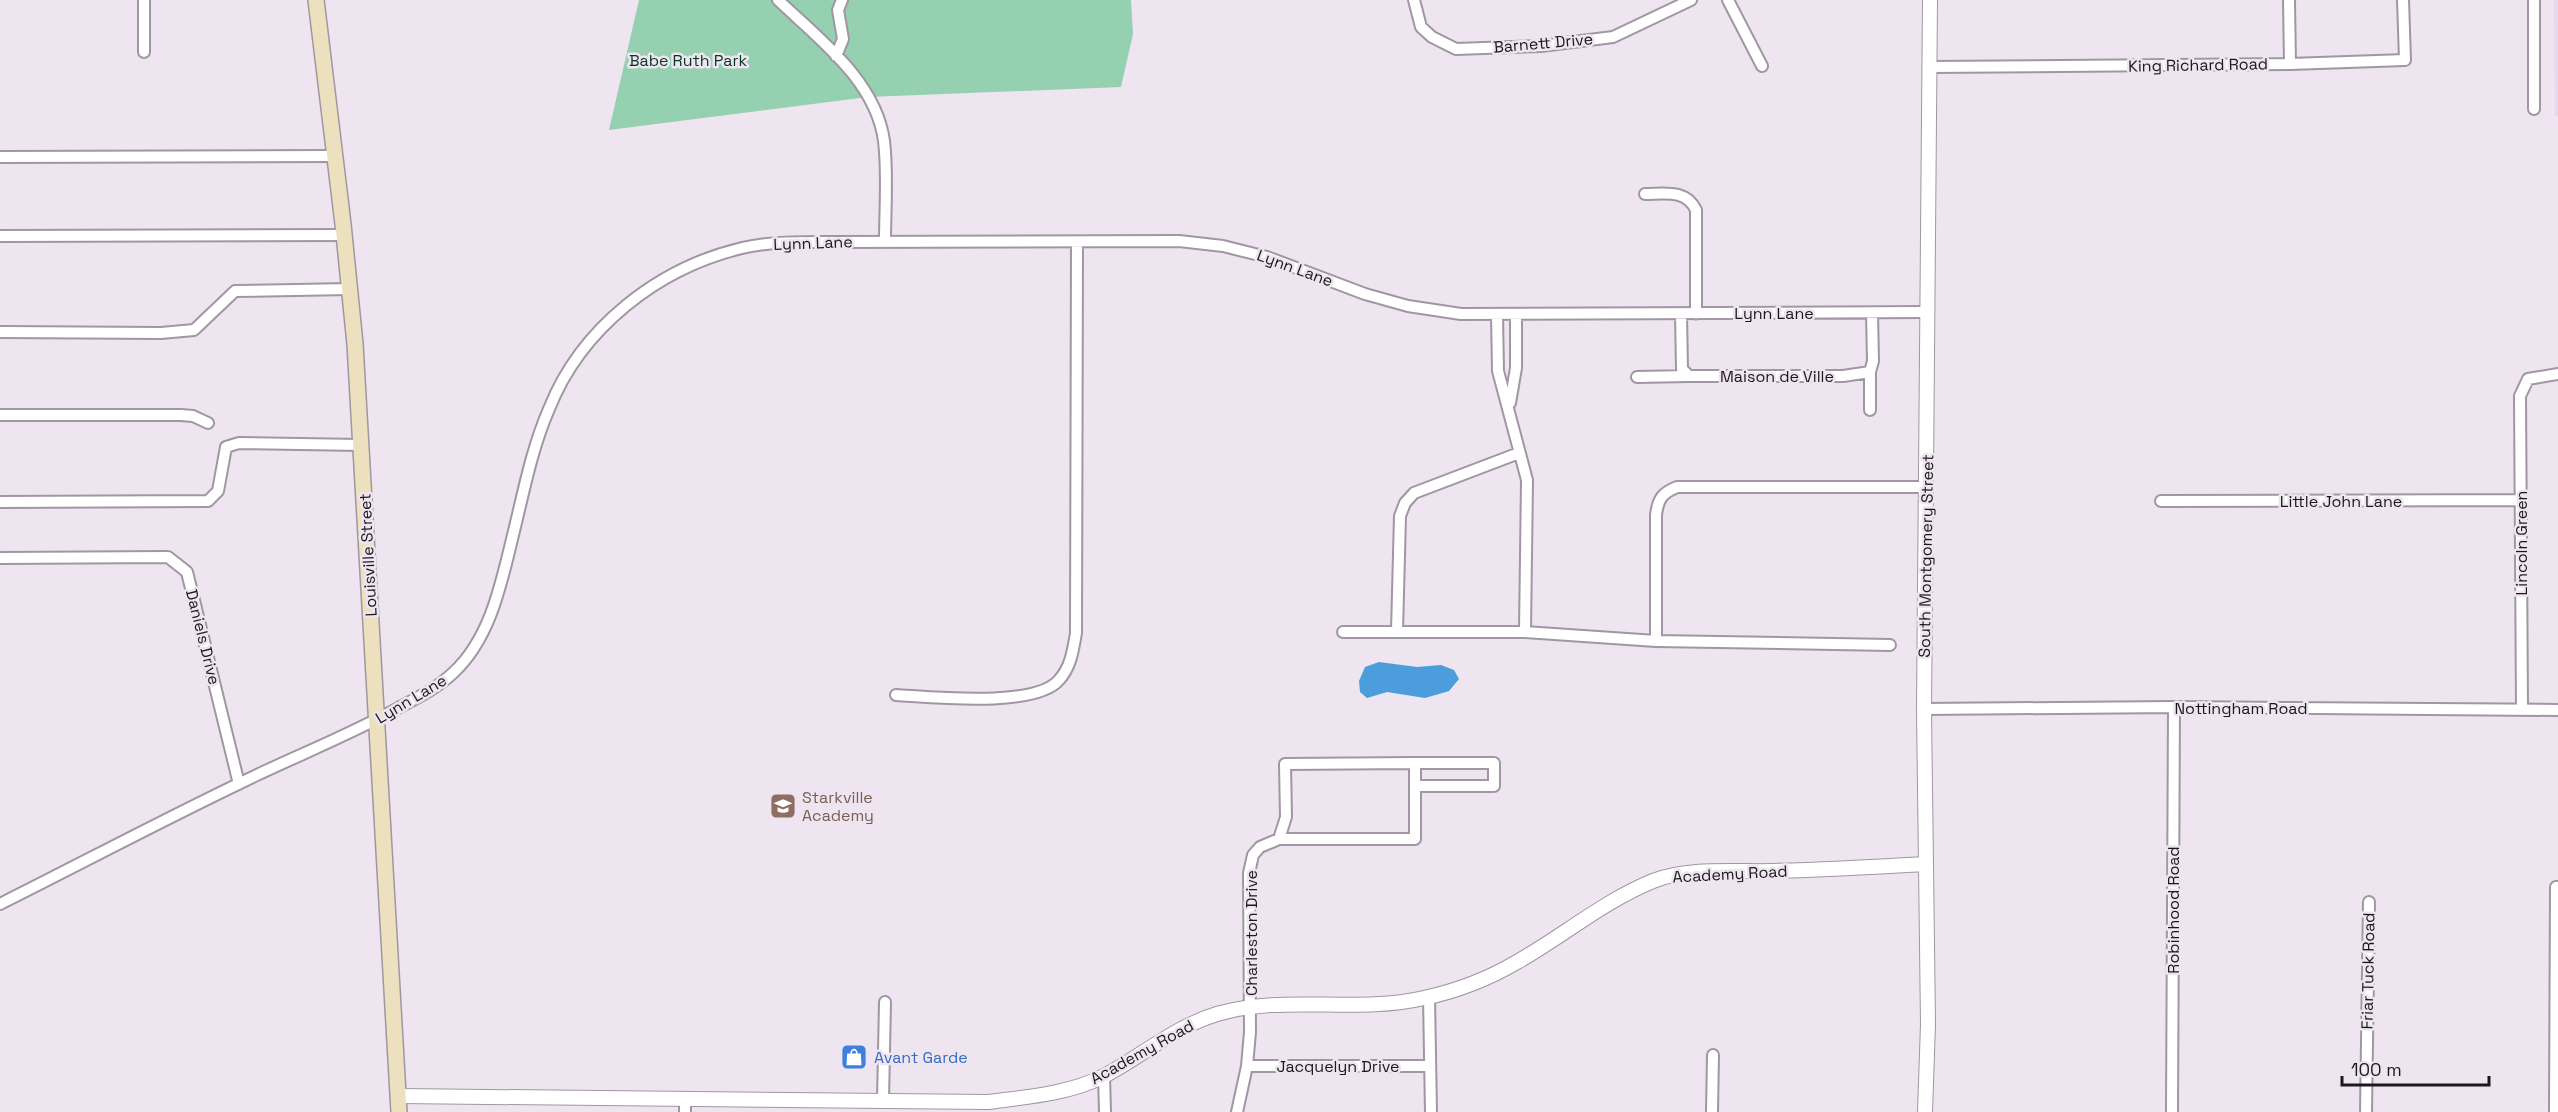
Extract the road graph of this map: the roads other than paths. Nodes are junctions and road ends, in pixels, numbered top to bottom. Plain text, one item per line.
1 (144, 0) edge
2 (316, 0) edge
3 (778, 0) edge
4 (842, 0) edge
5 (1414, 0) edge
6 (1691, 0) edge
7 (1728, 0) edge
8 (1930, 0) edge
9 (2289, 0) edge
10 (2403, 0) edge
11 (2534, 0) edge
12 (144, 52) dead end
13 (836, 56) junction
14 (2290, 64) junction
15 (1762, 66) dead end
16 (1930, 67) junction
17 (2534, 109) dead end
18 (336, 156) junction
19 (0, 157) edge
20 (1645, 194) dead end
21 (345, 235) junction
22 (0, 236) edge
23 (885, 242) junction
24 (1077, 242) junction
25 (350, 290) junction
26 (1928, 312) junction
27 (1872, 313) junction
28 (1681, 314) junction
29 (1696, 314) junction
30 (1497, 315) junction
31 (1516, 315) junction
32 (0, 332) edge
33 (1870, 372) junction
34 (2558, 374) edge
35 (1636, 376) dead end
36 (1689, 376) junction
37 (1509, 407) junction
38 (1870, 411) dead end
39 (0, 415) edge
40 (208, 423) dead end
41 (361, 445) junction
42 (1519, 453) junction
43 (1926, 487) junction
44 (2521, 500) junction
45 (2161, 501) dead end
46 (0, 502) edge
47 (0, 558) edge
48 (1397, 631) junction
49 (1343, 632) dead end
50 (1525, 632) junction
51 (1656, 641) junction
52 (1890, 645) dead end
53 (896, 695) dead end
54 (2174, 707) junction
55 (2522, 708) junction
56 (1924, 709) junction
57 (2558, 710) edge
58 (377, 720) junction
59 (1415, 763) junction
60 (239, 784) junction
61 (1415, 786) junction
62 (1279, 839) junction
63 (1926, 864) junction
64 (2558, 887) edge
65 (2369, 902) dead end
66 (0, 904) edge
67 (1429, 997) junction
68 (885, 1002) dead end
69 (1250, 1006) junction
70 (1713, 1055) dead end
71 (1247, 1066) junction
72 (1430, 1066) junction
73 (1104, 1076) junction
74 (883, 1100) junction
75 (399, 1104) edge
76 (685, 1105) edge
77 (1106, 1112) edge
78 (1237, 1112) edge
79 (1431, 1112) edge
80 (1712, 1112) edge
81 (1925, 1112) edge
82 (2172, 1112) edge
83 (2366, 1112) edge
84 (2555, 1112) edge

1 - 12 street
2 - 18 main road, Louisville Street
3 - 13 street
4 - 13 street
5 - 6 street, Barnett Drive
7 - 15 street
8 - 16 street, South Montgomery Street
9 - 14 street
10 - 14 street, King Richard Road
11 - 17 street
13 - 23 street
14 - 16 street, King Richard Road
16 - 26 street, South Montgomery Street
18 - 19 street
18 - 21 main road, Louisville Street
20 - 29 street
21 - 22 street
21 - 25 main road, Louisville Street
23 - 24 street, Lynn Lane
23 - 58 street, Lynn Lane
24 - 30 street, Lynn Lane
24 - 53 street
25 - 32 street
25 - 41 main road, Louisville Street
26 - 27 street, Lynn Lane
26 - 43 street, South Montgomery Street
27 - 29 street, Lynn Lane
27 - 33 street
28 - 29 street, Lynn Lane
28 - 31 street, Lynn Lane
28 - 36 street
30 - 31 street, Lynn Lane
30 - 37 street
31 - 37 street
33 - 36 street, Maison de Ville
33 - 38 street
34 - 44 street, Lincoln Green
35 - 36 street, Maison de Ville
37 - 42 street
39 - 40 street
41 - 46 street
41 - 58 main road, Louisville Street
42 - 48 street
42 - 50 street
43 - 51 street
43 - 56 street, South Montgomery Street
44 - 45 street, Little John Lane
44 - 55 street, Lincoln Green
47 - 60 street, Daniels Drive
48 - 49 street
48 - 50 street
50 - 51 street
51 - 52 street
54 - 55 street, Nottingham Road
54 - 56 street, Nottingham Road
54 - 82 street, Robinhood Road
55 - 57 street, Nottingham Road
56 - 63 street, South Montgomery Street
58 - 60 street, Lynn Lane
58 - 75 main road, Louisville Street
59 - 61 street
59 - 61 street
59 - 62 street
60 - 66 street, Lynn Lane
61 - 62 street
62 - 69 street, Charleston Drive
63 - 67 street, Academy Road
63 - 81 street, South Montgomery Street
64 - 84 street
65 - 83 street, Friar Tuck Road
67 - 69 street, Academy Road
67 - 72 street
68 - 74 street
69 - 71 street, Charleston Drive
69 - 73 street, Academy Road
70 - 80 street
71 - 72 street, Jacquelyn Drive
71 - 78 street, Charleston Drive
72 - 79 street
73 - 74 street, Academy Road
73 - 77 street
74 - 76 street, Academy Road
75 - 76 street, Academy Road

